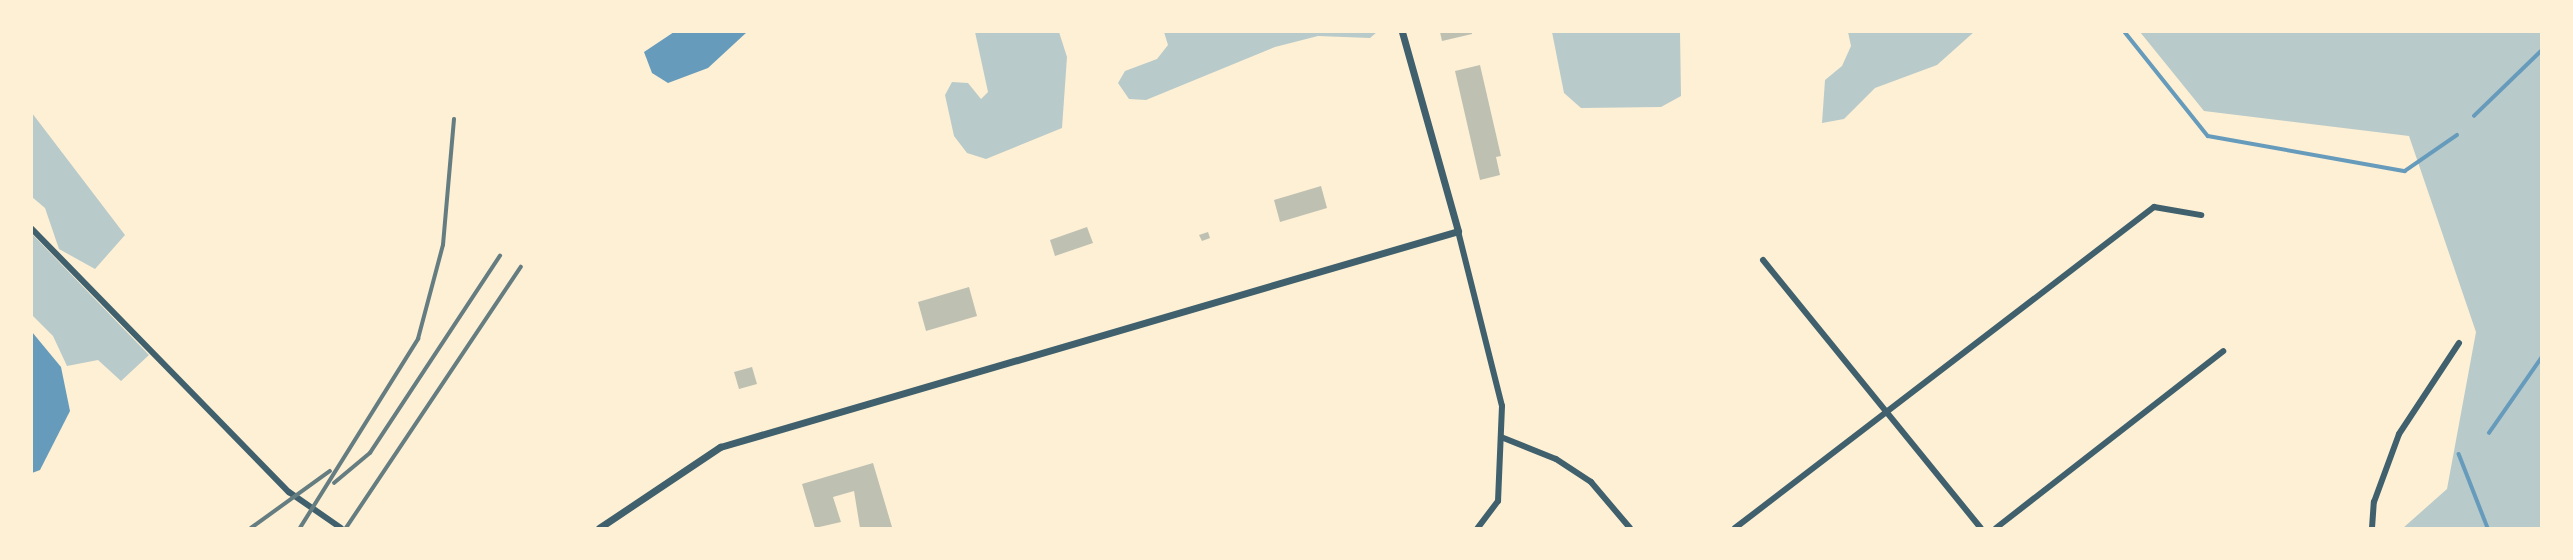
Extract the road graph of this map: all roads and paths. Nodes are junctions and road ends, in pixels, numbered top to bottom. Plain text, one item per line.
1 (1402, 32) edge
2 (2201, 215) dead end
3 (32, 229) edge
4 (1458, 231) junction
5 (1763, 260) dead end
6 (2459, 343) dead end
7 (2223, 351) dead end
8 (1887, 412) junction
9 (1501, 437) junction
10 (341, 528) edge
11 (599, 528) edge
12 (1478, 528) edge
13 (1630, 528) edge
14 (1735, 528) edge
15 (1981, 528) edge
16 (1996, 528) edge
17 (2372, 528) edge

1 - 4 street
2 - 8 street
3 - 10 street
4 - 9 street
4 - 11 street
5 - 8 street
6 - 17 street
7 - 16 street
8 - 14 street
8 - 15 street
9 - 12 street
9 - 13 street

